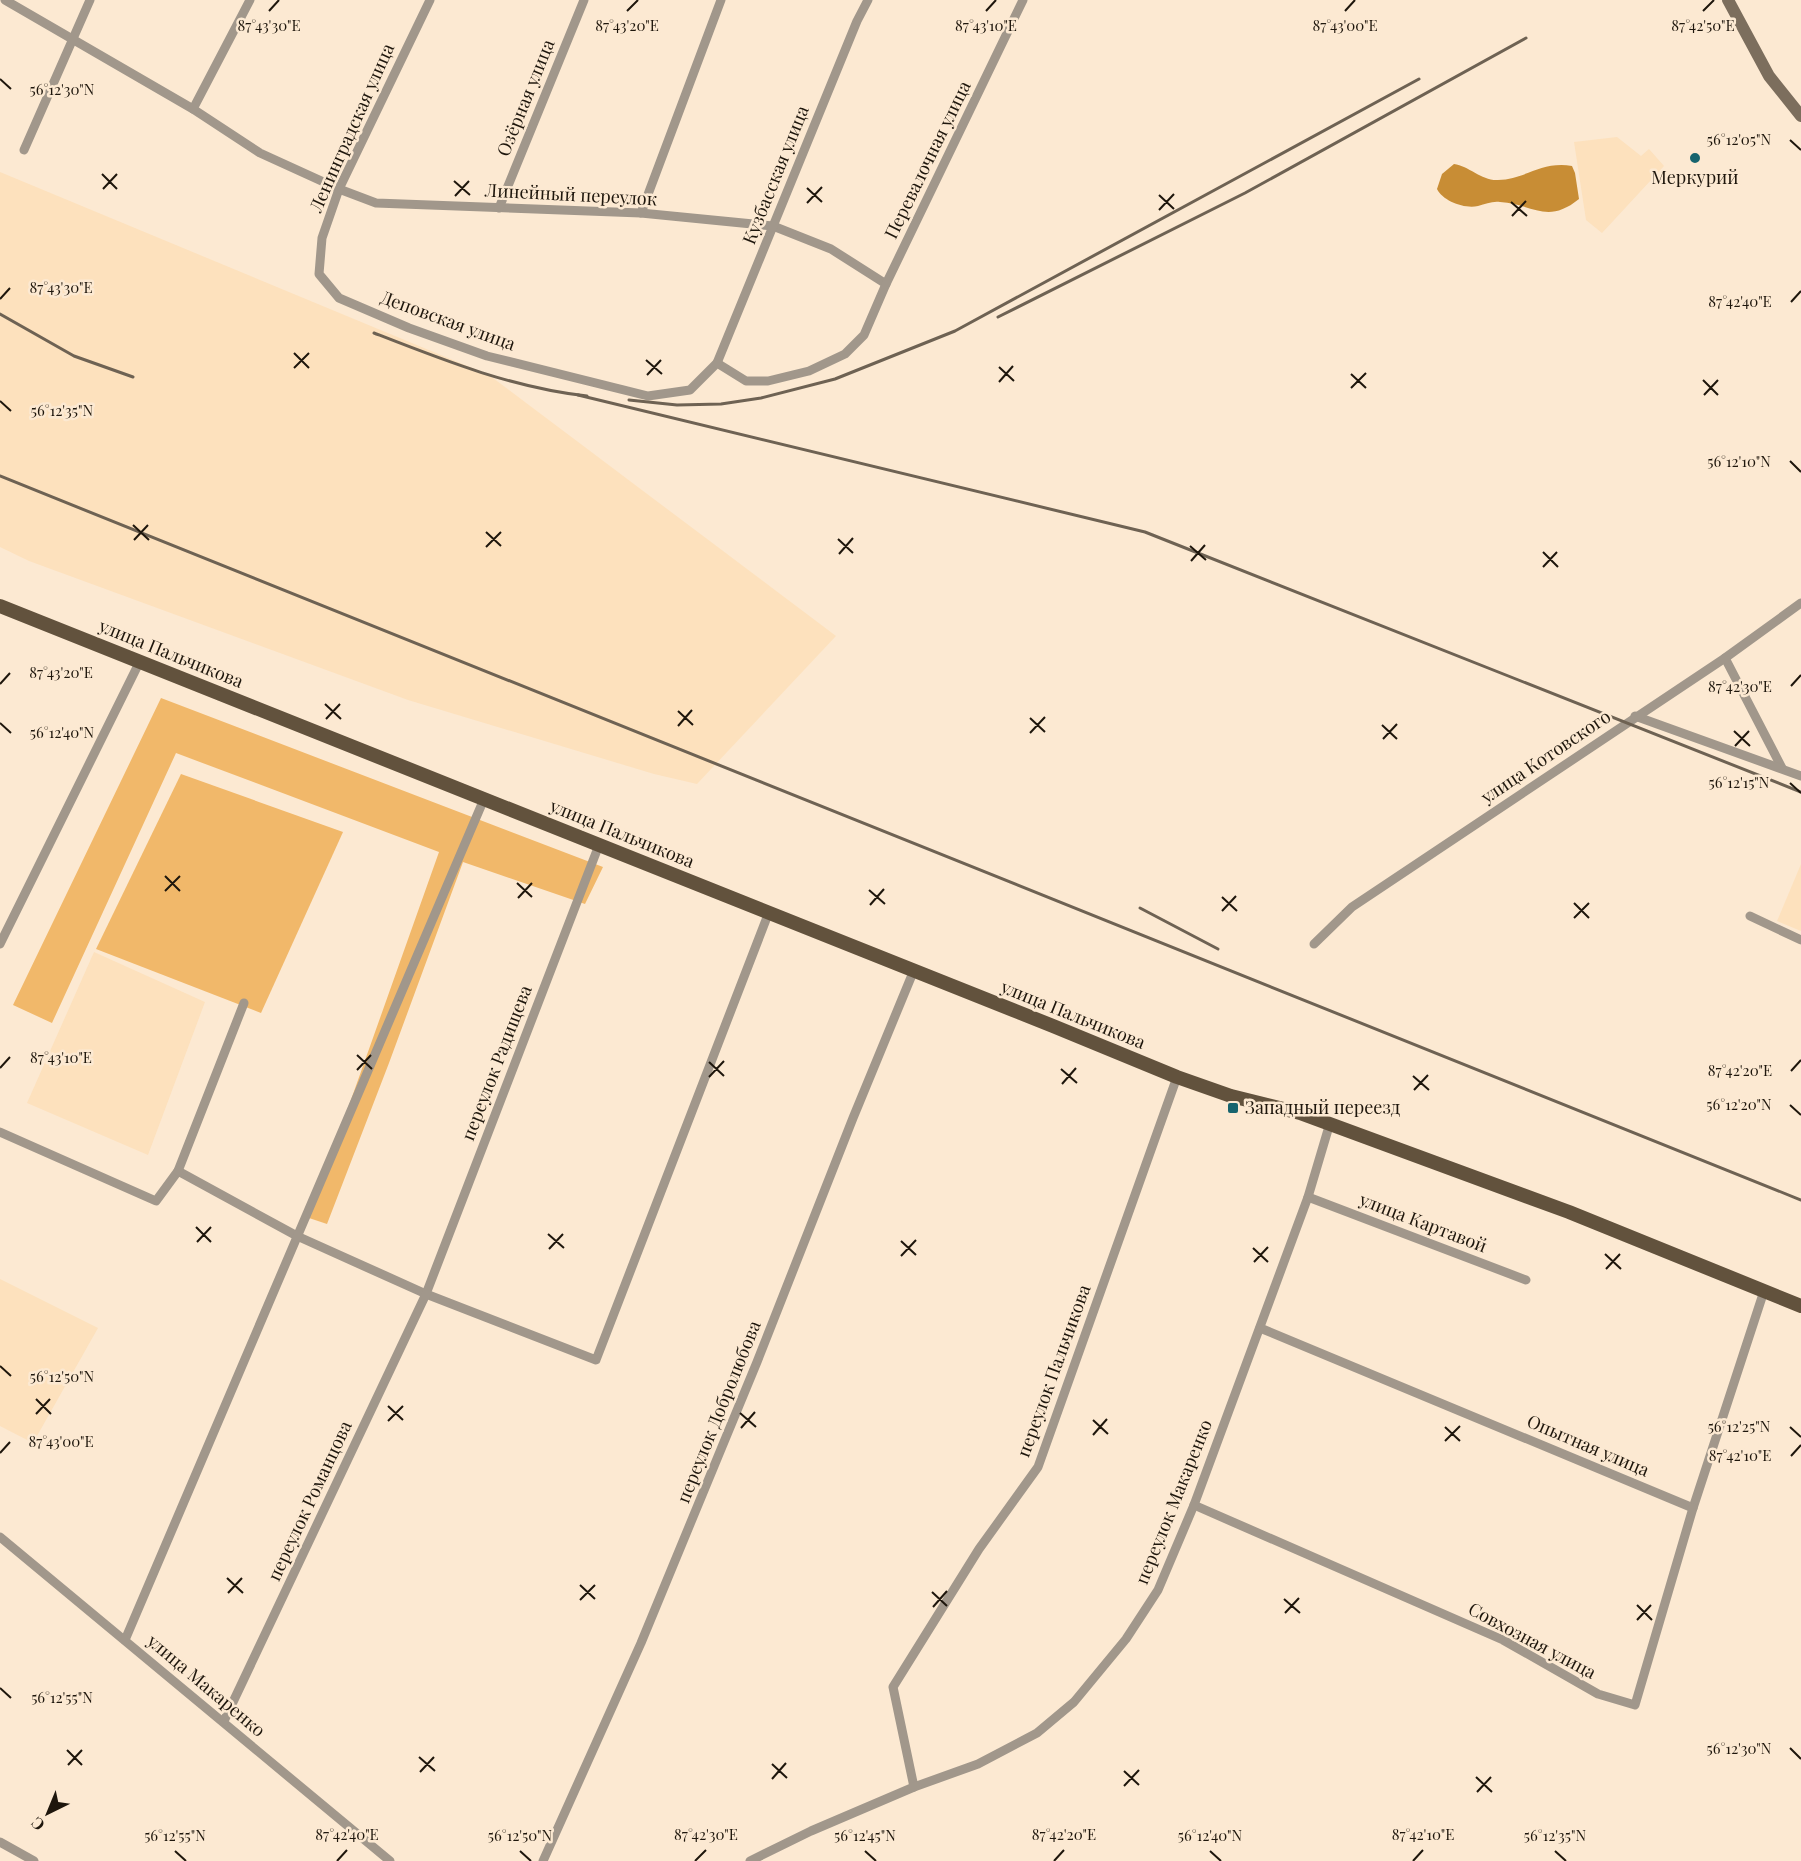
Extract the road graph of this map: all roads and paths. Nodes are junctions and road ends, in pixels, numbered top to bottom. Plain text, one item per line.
1 (4, 0) edge
2 (90, 0) edge
3 (250, 0) edge
4 (430, 0) edge
5 (584, 0) edge
6 (722, 0) edge
7 (868, 0) edge
8 (1023, 0) edge
9 (1728, 0) edge
10 (72, 40) junction
11 (193, 109) junction
12 (1801, 116) edge
13 (24, 150) dead end
14 (339, 189) junction
15 (499, 208) junction
16 (640, 213) junction
17 (773, 226) junction
18 (319, 274) joint
19 (886, 284) junction
20 (717, 363) junction
21 (1801, 603) edge
22 (0, 606) edge
23 (1725, 658) junction
24 (140, 661) junction
25 (1635, 716) junction
26 (1782, 768) junction
27 (1801, 776) edge
28 (484, 799) junction
29 (599, 844) junction
30 (770, 912) junction
31 (1750, 916) dead end
32 (1801, 940) edge
33 (0, 944) edge
34 (1314, 944) dead end
35 (914, 970) junction
36 (244, 1003) dead end
37 (1177, 1077) junction
38 (1330, 1123) junction
39 (0, 1132) edge
40 (178, 1171) junction
41 (1308, 1197) junction
42 (297, 1236) junction
43 (1526, 1280) dead end
44 (1764, 1291) junction
45 (426, 1294) junction
46 (1801, 1306) edge
47 (1260, 1328) junction
48 (1194, 1505) junction
49 (1694, 1508) junction
50 (0, 1537) edge
51 (125, 1640) junction
52 (224, 1721) junction
53 (914, 1787) junction
54 (0, 1842) edge
55 (34, 1861) edge
56 (390, 1861) edge
57 (543, 1861) edge
58 (750, 1861) edge

1 - 10 street, Линейный переулок
2 - 10 street
3 - 11 street
4 - 14 street, Ленинградская улица
5 - 15 street, Озёрная улица
6 - 16 street
7 - 17 street, Кузбасская улица
8 - 19 street, Перевалочная улица
9 - 12 main road
10 - 11 street, Линейный переулок
10 - 13 street
11 - 14 street, Линейный переулок
14 - 15 street, Линейный переулок
14 - 18 street, Ленинградская улица
15 - 16 street, Линейный переулок
16 - 17 street, Линейный переулок
17 - 19 street, Линейный переулок
17 - 20 street, Кузбасская улица
18 - 20 street, Деповская улица
19 - 20 street, Перевалочная улица
21 - 23 street, улица Котовского
22 - 24 main road, улица Пальчикова
23 - 25 street, улица Котовского
23 - 26 street
24 - 28 main road, улица Пальчикова
24 - 33 street
25 - 26 street
25 - 34 street, улица Котовского
26 - 27 street
28 - 29 main road, улица Пальчикова
28 - 42 street
29 - 30 main road, улица Пальчикова
29 - 45 street, переулок Радищева
30 - 35 main road, улица Пальчикова
30 - 45 street
31 - 32 street
35 - 37 main road, улица Пальчикова
35 - 57 street, переулок Добролюбова
36 - 40 street
37 - 38 main road, улица Пальчикова
37 - 53 street, переулок Пальчикова
38 - 41 street, переулок Макаренко
38 - 44 main road, улица Пальчикова
39 - 40 street
40 - 42 street
41 - 43 street, улица Картавой
41 - 47 street, переулок Макаренко
42 - 45 street
42 - 51 street
44 - 46 main road, улица Пальчикова
44 - 49 street
45 - 52 street, переулок Романцова
47 - 48 street, переулок Макаренко
47 - 49 street, Опытная улица
48 - 49 street, Совхозная улица
48 - 53 street, переулок Макаренко
50 - 51 street, улица Макаренко
51 - 52 street, улица Макаренко
52 - 56 street, улица Макаренко
53 - 58 street, переулок Макаренко
54 - 55 street

